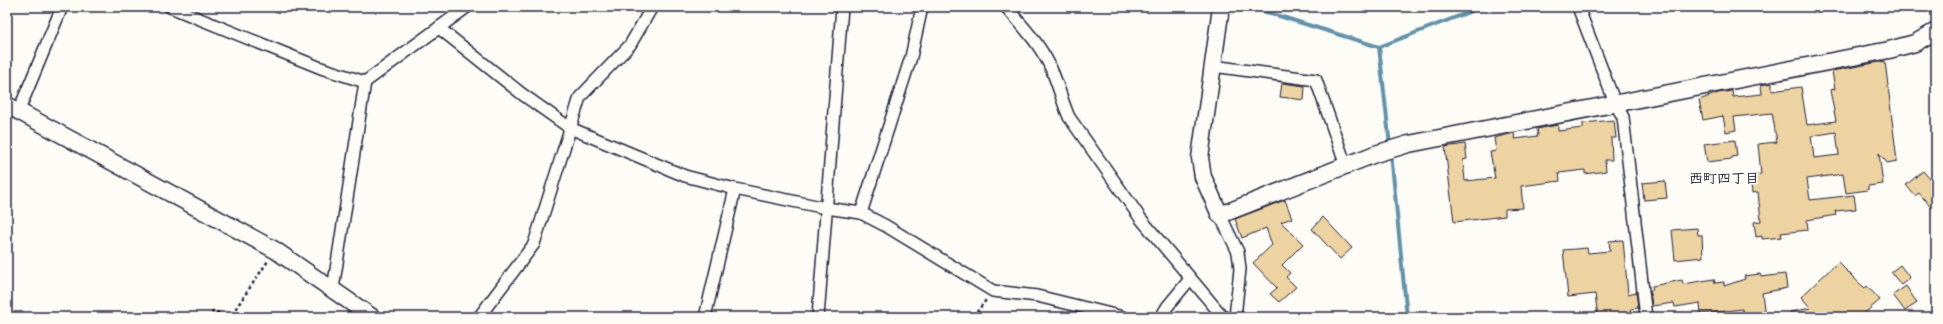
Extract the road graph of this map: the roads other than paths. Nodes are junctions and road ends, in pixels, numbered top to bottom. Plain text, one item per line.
1 (62, 7) edge
2 (170, 7) edge
3 (467, 7) edge
4 (652, 7) edge
5 (842, 7) edge
6 (922, 7) edge
7 (1006, 7) edge
8 (1221, 7) edge
9 (1578, 7) edge
10 (438, 28) junction
11 (1936, 31) edge
12 (1213, 66) junction
13 (365, 82) junction
14 (1615, 103) junction
15 (13, 108) edge
16 (570, 128) junction
17 (1346, 166) junction
18 (735, 189) junction
19 (826, 208) junction
20 (861, 213) junction
21 (1220, 215) junction
22 (1190, 279) junction
23 (333, 289) junction
24 (372, 317) edge
25 (479, 317) edge
26 (705, 317) edge
27 (818, 317) edge
28 (1123, 317) edge
29 (1161, 317) edge
30 (1223, 317) edge
31 (1235, 317) edge
32 (1646, 317) edge

1 - 15 street
2 - 13 street
3 - 10 street
4 - 16 street
5 - 19 street
6 - 20 street
7 - 22 street
8 - 12 street
9 - 14 street
10 - 13 street
10 - 16 street
11 - 14 street
12 - 17 street
12 - 21 street
13 - 23 street
14 - 17 street
14 - 32 street
15 - 23 street
16 - 18 street
16 - 25 street
17 - 21 street
18 - 19 street
18 - 26 street
19 - 20 street
19 - 27 street
20 - 28 street
21 - 31 street
22 - 29 street
22 - 30 street
23 - 24 street

